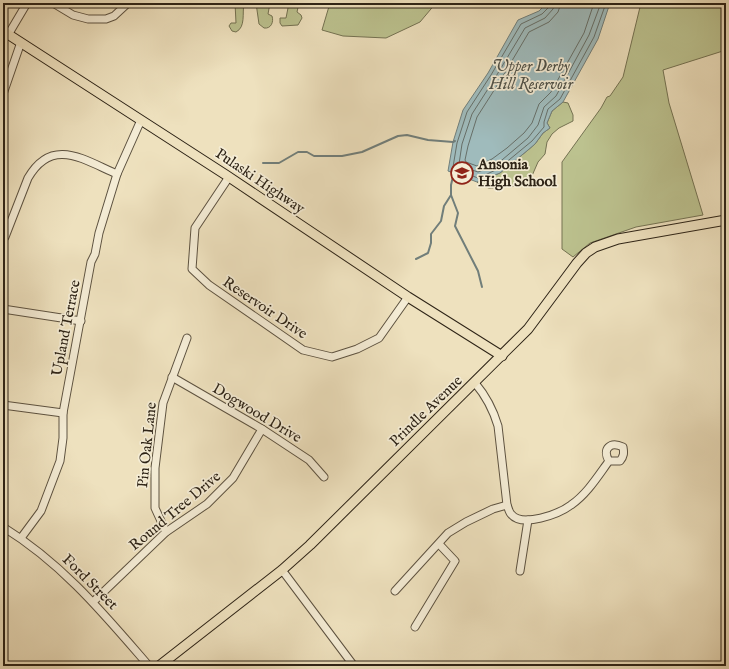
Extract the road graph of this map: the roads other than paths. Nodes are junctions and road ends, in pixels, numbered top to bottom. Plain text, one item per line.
1 (27, 3) edge
2 (53, 3) edge
3 (128, 3) edge
4 (6, 33) edge
5 (20, 42) junction
6 (3, 94) edge
7 (141, 120) junction
8 (117, 174) junction
9 (229, 177) junction
10 (726, 220) edge
11 (5, 237) dead end
12 (408, 297) junction
13 (3, 309) edge
14 (81, 321) junction
15 (187, 338) dead end
16 (502, 356) junction
17 (172, 377) junction
18 (475, 382) junction
19 (3, 405) edge
20 (63, 413) junction
21 (262, 429) junction
22 (609, 461) dead end
23 (324, 477) dead end
24 (507, 505) junction
25 (528, 520) junction
26 (3, 527) edge
27 (166, 532) junction
28 (21, 538) junction
29 (439, 544) junction
30 (282, 570) junction
31 (520, 571) dead end
32 (395, 591) dead end
33 (93, 602) junction
34 (415, 627) dead end
35 (149, 666) edge
36 (159, 666) edge
37 (354, 666) edge

1 - 4 street
2 - 3 street
4 - 5 main road, Pulaski Highway
5 - 6 street
5 - 7 main road, Pulaski Highway
7 - 8 street, Upland Terrace
7 - 9 main road, Pulaski Highway
8 - 11 street
8 - 14 street, Upland Terrace
9 - 12 main road, Pulaski Highway
9 - 12 street, Reservoir Drive
10 - 16 main road, Prindle Avenue
12 - 16 main road, Pulaski Highway
13 - 14 street
14 - 20 street, Upland Terrace
15 - 17 street, Pin Oak Lane
16 - 18 main road, Prindle Avenue
17 - 21 street, Dogwood Drive
17 - 27 street, Pin Oak Lane
18 - 24 street
18 - 30 main road, Prindle Avenue
19 - 20 street
20 - 28 street, Upland Terrace
21 - 23 street, Dogwood Drive
21 - 27 street, Round Tree Drive
22 - 25 street
24 - 25 street
24 - 29 street
25 - 31 street
26 - 28 street, Ford Street
27 - 33 street, Round Tree Drive
28 - 33 street, Ford Street
29 - 32 street
29 - 34 street
30 - 36 main road, Prindle Avenue
30 - 37 street
33 - 35 street, Ford Street

